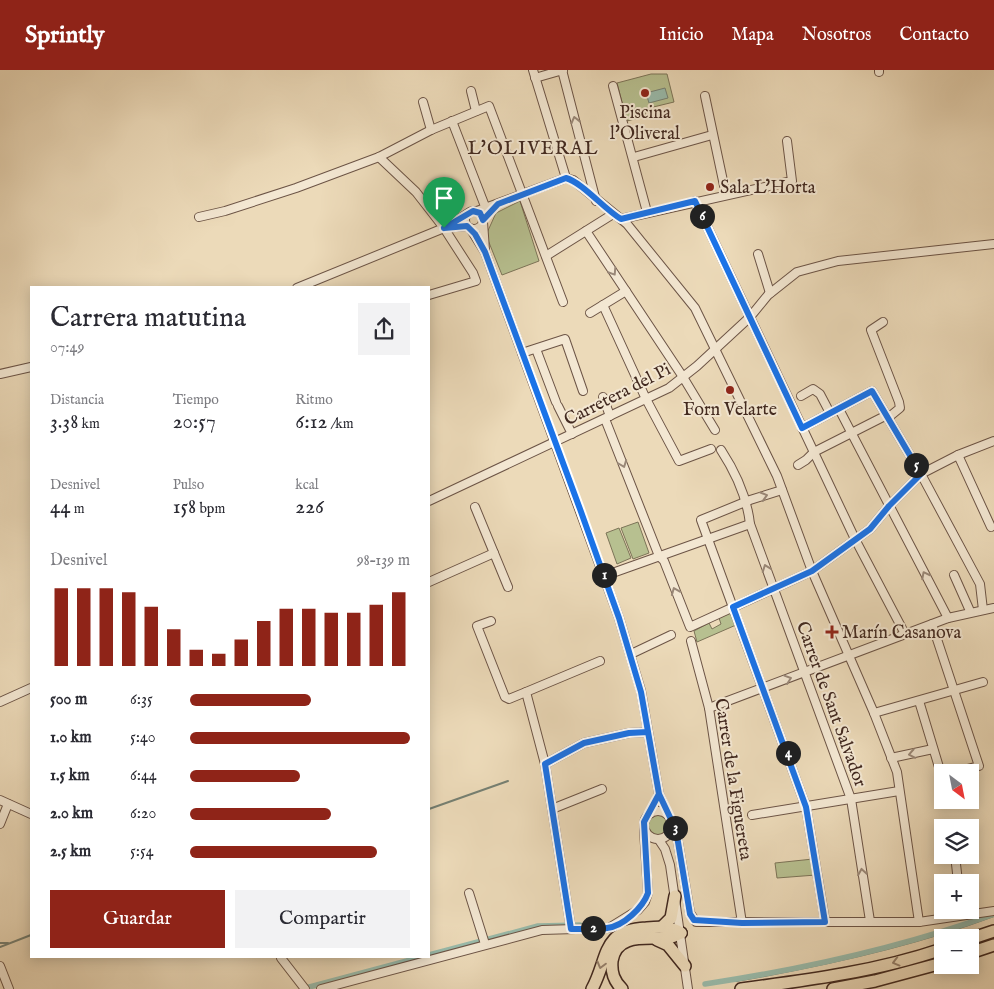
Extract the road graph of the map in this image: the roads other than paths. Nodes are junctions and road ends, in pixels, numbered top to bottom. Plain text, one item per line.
1 (563, 70) edge
2 (534, 74) edge
3 (613, 86) dead end
4 (471, 91) dead end
5 (705, 96) dead end
6 (423, 102) dead end
7 (476, 111) junction
8 (452, 121) junction
9 (431, 130) junction
10 (712, 135) junction
11 (787, 141) dead end
12 (379, 157) junction
13 (634, 158) junction
14 (566, 178) junction
15 (525, 195) junction
16 (726, 195) junction
17 (596, 201) junction
18 (695, 201) junction
19 (647, 212) junction
20 (467, 214) junction
21 (485, 214) junction
22 (613, 214) junction
23 (199, 217) dead end
24 (621, 219) junction
25 (468, 227) junction
26 (444, 228) junction
27 (586, 231) junction
28 (994, 244) edge
29 (485, 252) junction
30 (758, 254) dead end
31 (546, 256) junction
32 (302, 286) edge
33 (626, 291) junction
34 (770, 293) junction
35 (430, 296) edge
36 (563, 302) dead end
37 (603, 305) junction
38 (590, 313) dead end
39 (750, 317) junction
40 (884, 322) dead end
41 (536, 349) junction
42 (716, 349) junction
43 (522, 353) junction
44 (30, 367) edge
45 (0, 374) edge
46 (683, 377) junction
47 (583, 391) dead end
48 (801, 396) dead end
49 (602, 397) dead end
50 (646, 399) junction
51 (839, 409) junction
52 (830, 413) junction
53 (888, 416) junction
54 (608, 418) junction
55 (802, 428) junction
56 (715, 430) dead end
57 (851, 433) junction
58 (572, 434) junction
59 (994, 441) edge
60 (555, 442) junction
61 (711, 449) dead end
62 (722, 450) dead end
63 (814, 452) junction
64 (958, 455) junction
65 (798, 465) dead end
66 (921, 474) junction
67 (782, 490) junction
68 (430, 501) edge
69 (747, 503) junction
70 (889, 506) junction
71 (475, 508) dead end
72 (750, 524) junction
73 (991, 527) dead end
74 (708, 538) junction
75 (855, 539) junction
76 (494, 553) junction
77 (659, 556) junction
78 (812, 571) junction
79 (954, 575) dead end
80 (604, 576) junction
81 (430, 582) edge
82 (508, 587) dead end
83 (774, 590) junction
84 (733, 607) junction
85 (994, 608) edge
86 (983, 610) junction
87 (970, 611) junction
88 (948, 618) junction
89 (491, 621) dead end
90 (932, 624) junction
91 (905, 634) junction
92 (671, 635) dead end
93 (691, 641) dead end
94 (631, 654) junction
95 (850, 656) junction
96 (600, 662) dead end
97 (804, 673) junction
98 (982, 682) dead end
99 (30, 688) edge
100 (763, 688) junction
101 (954, 690) junction
102 (526, 692) junction
103 (0, 702) edge
104 (919, 702) junction
105 (709, 708) junction
106 (874, 712) junction
107 (648, 732) junction
108 (933, 750) junction
109 (891, 758) junction
110 (545, 764) junction
111 (938, 764) edge
112 (978, 764) edge
113 (602, 789) dead end
114 (899, 791) junction
115 (659, 794) junction
116 (851, 799) junction
117 (0, 800) edge
118 (8, 804) junction
119 (806, 807) junction
120 (552, 808) junction
121 (651, 813) junction
122 (30, 814) edge
123 (752, 815) dead end
124 (670, 818) junction
125 (0, 824) edge
126 (644, 830) junction
127 (668, 835) junction
128 (657, 840) junction
129 (681, 856) junction
130 (645, 857) junction
131 (670, 861) junction
132 (469, 893) dead end
133 (675, 896) junction
134 (994, 911) edge
135 (979, 912) edge
136 (934, 919) edge
137 (870, 920) junction
138 (825, 922) junction
139 (919, 922) junction
140 (742, 923) junction
141 (571, 926) junction
142 (662, 927) junction
143 (994, 931) edge
144 (681, 933) junction
145 (979, 936) edge
146 (654, 938) junction
147 (484, 941) junction
148 (994, 945) edge
149 (979, 950) edge
150 (934, 951) edge
151 (430, 957) edge
152 (280, 958) edge
153 (426, 958) edge
154 (934, 965) edge
155 (0, 966) edge
156 (686, 970) junction
157 (303, 986) edge
158 (9, 989) edge
159 (321, 989) edge
160 (592, 989) edge
161 (622, 989) edge
162 (688, 989) edge
163 (742, 989) edge
164 (833, 989) edge

1 - 2 street
17 -> 1 street
2 - 14 street
3 - 13 street
4 - 7 street
5 - 10 street
6 - 9 street
7 - 8 street
7 - 15 street
8 - 9 street
8 - 21 street
9 - 12 street
10 - 13 street
10 - 16 street
11 - 16 street
12 - 23 street
12 - 26 street
13 - 19 street
14 - 15 street
14 - 17 street
15 - 21 street
15 - 31 street
16 - 18 street
17 - 22 street
18 - 19 street
18 - 39 street
19 - 24 street
20 - 21 street
20 - 25 street
20 - 26 street
21 - 25 street
21 - 29 street
22 - 24 street
22 - 27 street
24 - 42 street
25 - 26 street
25 - 29 street
26 - 32 street
26 - 35 street
27 - 31 street
27 -> 33 street
28 - 34 street, Carretera del Pi
29 - 43 street
30 - 34 street
31 - 36 street
33 - 37 street
33 - 46 street
34 - 39 street, Carretera del Pi
37 - 38 street
37 - 50 street
39 - 42 street, Carretera del Pi
39 - 55 street
40 - 53 street
41 - 43 street
41 - 47 street
41 - 58 street
42 - 46 street, Carretera del Pi
42 - 67 street
43 - 60 street
44 - 45 street
46 - 50 street, Carretera del Pi
46 - 56 street
48 - 52 street
49 - 54 street
50 - 54 street, Carretera del Pi
50 - 61 street
51 - 52 street
51 - 53 street
51 - 57 street
52 - 55 street
53 - 57 street
53 - 66 street
54 - 58 street, Carretera del Pi
54 -> 77 street
55 - 63 street
57 - 63 street
57 - 70 street
58 - 60 street, Carretera del Pi
59 - 64 street
60 - 68 street, Carretera del Pi
60 - 80 street
62 - 69 street, Carrer de Sant Salvador
63 - 65 street
63 - 75 street
64 - 66 street
64 - 73 street
66 - 70 street
66 - 86 street
69 -> 67 street
67 - 78 street
69 - 72 street, Carrer de Sant Salvador
69 - 74 street
70 - 75 street
88 -> 70 street
71 - 76 street
72 - 74 street
83 -> 72 street, Carrer de Sant Salvador
74 - 77 street
74 - 84 street
75 - 78 street
75 - 91 street
76 - 81 street
76 - 82 street
77 - 80 street
84 -> 77 street
78 - 83 street
78 - 95 street
79 - 87 street
80 - 94 street
83 - 84 street
83 - 97 street, Carrer de Sant Salvador
84 - 100 street
85 - 86 street
86 - 87 street
87 - 88 street
88 - 90 street
89 - 102 street
90 - 91 street
90 - 101 street
91 - 95 street
92 - 94 street
93 - 105 street, Carrer de la Figuereta
94 - 107 street
95 - 97 street
95 - 106 street
96 - 102 street
100 -> 97 street
97 - 116 street, Carrer de Sant Salvador
98 - 101 street
99 - 103 street
100 - 105 street
100 - 119 street
101 - 104 street
101 - 112 street
102 - 110 street
104 - 106 street
104 - 108 street
105 - 140 street, Carrer de la Figuereta
106 - 109 street
107 - 110 street
107 - 115 street
108 -> 109 street
108 - 111 street
109 - 114 street
110 - 120 street
113 - 120 street
114 - 116 street
114 - 139 street
115 - 121 street
115 - 124 street
116 - 119 street
137 -> 116 street, Carrer de Sant Salvador
117 - 118 street
118 - 122 street
118 - 125 street
119 - 123 street
119 - 138 street
120 - 141 street
121 - 124 street
121 - 126 street
124 - 127 street
124 - 129 street
126 - 128 street
126 - 130 street
127 - 128 street
127 - 129 street
127 - 131 street
128 - 130 street
128 - 131 street
129 - 131 street
129 - 140 street
130 - 141 street
131 - 133 street
132 - 147 street
133 - 142 highway
133 - 144 street
134 - 135 street
136 - 139 street
137 - 138 street
137 - 139 street
138 - 140 street
141 - 147 street
142 - 144 highway
142 -> 160 highway
143 - 145 highway
144 - 146 highway
144 - 156 street
146 - 156 highway
146 - 161 highway
147 - 151 street
148 - 149 highway
150 -> 163 highway
152 - 157 street
153 - 159 street
154 - 164 highway
155 - 158 street
156 - 162 street

